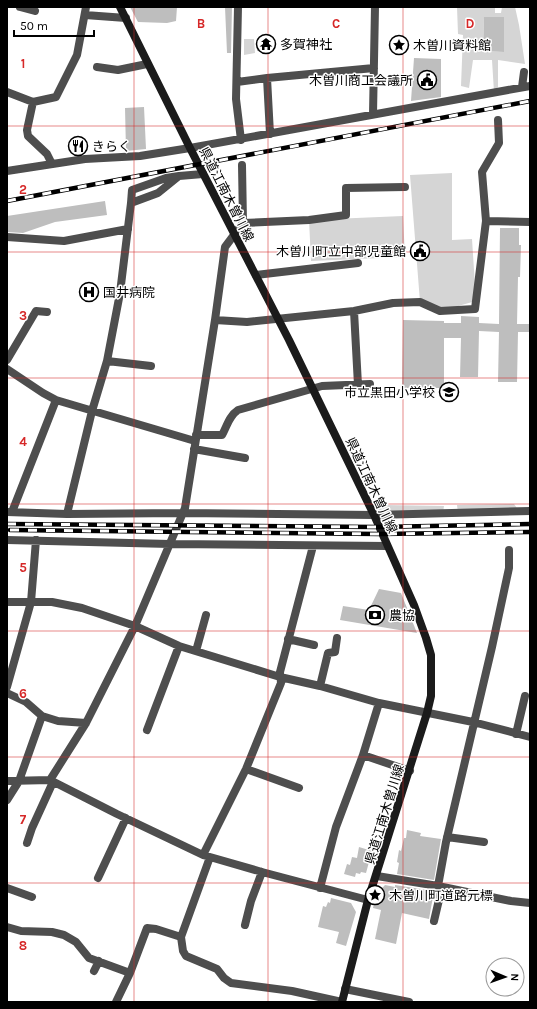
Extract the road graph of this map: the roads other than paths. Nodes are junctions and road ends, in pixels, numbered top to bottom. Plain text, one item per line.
1 (20, 7) edge
2 (120, 7) edge
3 (238, 7) edge
4 (374, 7) edge
5 (35, 11) dead end
6 (85, 11) edge
7 (126, 18) junction
8 (148, 64) junction
9 (97, 67) dead end
10 (374, 68) junction
11 (524, 72) dead end
12 (267, 78) junction
13 (237, 82) junction
14 (526, 87) edge
15 (7, 92) edge
16 (33, 102) junction
17 (373, 114) junction
18 (498, 120) dead end
19 (270, 134) junction
20 (241, 140) junction
21 (190, 148) junction
22 (52, 164) junction
23 (242, 165) dead end
24 (7, 171) edge
25 (203, 174) junction
26 (179, 176) junction
27 (157, 181) junction
28 (405, 187) dead end
29 (162, 190) junction
30 (131, 203) junction
31 (486, 221) junction
32 (530, 222) edge
33 (243, 223) junction
34 (128, 229) junction
35 (235, 234) junction
36 (7, 238) edge
37 (358, 263) dead end
38 (256, 275) junction
39 (47, 312) dead end
40 (354, 312) junction
41 (278, 319) junction
42 (216, 320) junction
43 (7, 360) edge
44 (107, 361) junction
45 (151, 366) dead end
46 (7, 369) edge
47 (370, 384) dead end
48 (358, 385) junction
49 (312, 389) junction
50 (56, 400) junction
51 (92, 410) junction
52 (195, 442) junction
53 (245, 458) dead end
54 (530, 511) edge
55 (10, 512) edge
56 (182, 513) junction
57 (67, 514) junction
58 (374, 515) junction
59 (7, 540) edge
60 (36, 540) junction
61 (170, 544) junction
62 (312, 546) junction
63 (387, 546) junction
64 (509, 550) dead end
65 (7, 602) edge
66 (31, 602) junction
67 (206, 615) dead end
68 (135, 626) junction
69 (338, 638) dead end
70 (288, 639) junction
71 (314, 645) dead end
72 (179, 646) junction
73 (196, 651) junction
74 (280, 677) junction
75 (320, 686) junction
76 (7, 687) edge
77 (7, 693) edge
78 (525, 696) dead end
79 (379, 703) junction
80 (427, 713) junction
81 (42, 716) junction
82 (473, 722) junction
83 (86, 723) junction
84 (147, 730) dead end
85 (516, 734) junction
86 (530, 737) edge
87 (362, 755) junction
88 (246, 769) junction
89 (410, 771) junction
90 (7, 781) edge
91 (19, 781) junction
92 (52, 781) junction
93 (299, 788) dead end
94 (7, 800) edge
95 (126, 818) junction
96 (447, 837) junction
97 (484, 842) dead end
98 (27, 843) dead end
99 (207, 856) junction
100 (262, 872) junction
101 (377, 876) junction
102 (98, 878) dead end
103 (440, 887) junction
104 (7, 888) edge
105 (320, 888) junction
106 (32, 897) dead end
107 (368, 900) junction
108 (530, 903) edge
109 (434, 921) dead end
110 (245, 925) dead end
111 (7, 926) edge
112 (181, 937) junction
113 (99, 961) junction
114 (94, 971) dead end
115 (130, 973) junction
116 (346, 989) junction
117 (116, 1002) edge
118 (342, 1002) edge
119 (409, 1002) edge

1 - 5 street
2 - 7 main road, 県道江南木曽川線
3 - 13 street
4 - 10 street
6 - 7 street
6 - 16 street
7 - 8 main road, 県道江南木曽川線
8 - 9 street
8 - 21 main road, 県道江南木曽川線
10 - 12 street
10 - 17 street
11 - 14 street
12 - 13 street
12 - 19 street
13 - 20 street
14 - 17 street
15 - 16 street
16 - 22 street
17 - 19 street
18 - 31 street
19 - 20 street
20 - 21 street
21 - 22 street
21 - 25 main road, 県道江南木曽川線
22 - 24 street
23 - 33 street
25 - 26 street
25 - 35 main road, 県道江南木曽川線
26 - 27 street
26 - 29 street
27 - 29 street
27 - 30 street
28 - 33 street
29 - 30 street
30 - 34 street
31 - 32 street
31 - 40 street
33 - 35 street
34 - 36 street
34 - 44 street
35 - 38 main road, 県道江南木曽川線
35 - 42 street
37 - 38 street
38 - 41 main road, 県道江南木曽川線
39 - 43 street
40 - 41 street
40 - 48 street
41 - 42 street
41 - 49 main road, 県道江南木曽川線
42 - 52 street
44 - 45 street
44 - 51 street
46 - 50 street
47 - 48 street
48 - 49 street
49 - 52 street
49 - 58 main road, 県道江南木曽川線
50 - 51 street
50 - 55 street
51 - 52 street
51 - 57 street
52 - 53 street
52 - 56 street
54 - 58 street
55 - 57 street
56 - 57 street
56 - 58 street
56 - 61 street
58 - 63 main road, 県道江南木曽川線
59 - 60 street
60 - 61 street
60 - 66 street
61 - 62 street
61 - 68 street
62 - 63 street
62 - 70 street
63 - 80 main road, 県道江南木曽川線
64 - 82 street
65 - 66 street
66 - 68 street
66 - 76 street
67 - 73 street
68 - 72 street
68 - 83 street
69 - 75 street
70 - 71 street
70 - 74 street
72 - 73 street
72 - 84 street
73 - 74 street
74 - 75 street
74 - 88 street
75 - 79 street
77 - 81 street
78 - 85 street
79 - 80 street
79 - 87 street
80 - 82 street
80 - 89 main road, 県道江南木曽川線
81 - 83 street
81 - 91 street
82 - 85 street
82 - 96 street
83 - 92 street
85 - 86 street
87 - 89 street
87 - 105 street
88 - 93 street
88 - 99 street
89 - 101 main road, 県道江南木曽川線
90 - 91 street
91 - 92 street
91 - 94 street
92 - 95 street
92 - 98 street
95 - 99 street
95 - 102 street
96 - 97 street
96 - 103 street
99 - 100 street
99 - 112 street
100 - 105 street
100 - 110 street
101 - 103 street
101 - 107 main road, 県道江南木曽川線
103 - 108 street
103 - 109 street
104 - 106 street
105 - 107 street
107 - 116 main road, 県道江南木曽川線
111 - 113 street
112 - 115 street
112 - 118 street
113 - 114 street
113 - 115 street
115 - 117 street
116 - 118 main road, 県道江南木曽川線
116 - 119 street

